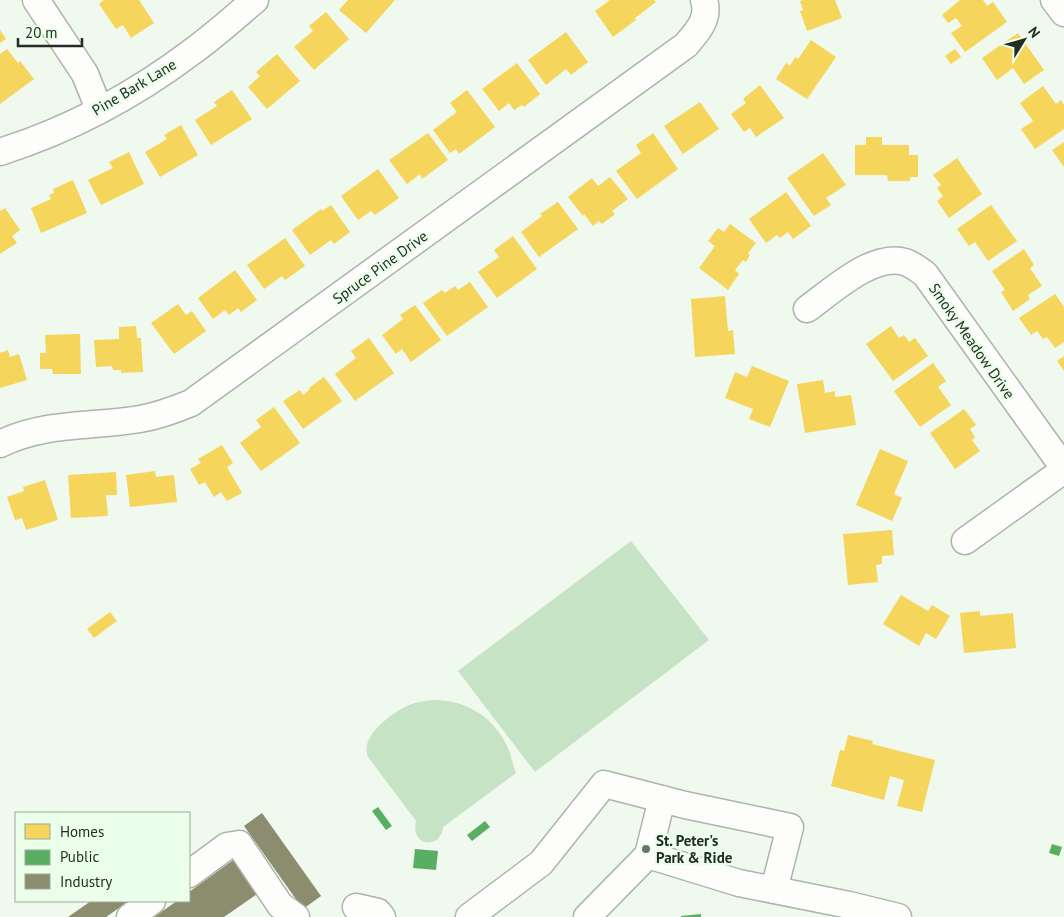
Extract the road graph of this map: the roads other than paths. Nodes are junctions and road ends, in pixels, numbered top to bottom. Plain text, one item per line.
1 (36, 0) edge
2 (255, 0) edge
3 (704, 0) edge
4 (1054, 0) edge
5 (1064, 13) edge
6 (99, 110) junction
7 (0, 152) edge
8 (807, 309) dead end
9 (0, 444) edge
10 (1064, 469) edge
11 (965, 541) dead end
12 (662, 799) junction
13 (648, 855) junction
14 (190, 873) edge
15 (774, 890) junction
16 (151, 902) edge
17 (356, 907) dead end
18 (850, 911) edge
19 (280, 913) edge
20 (130, 917) edge
21 (382, 917) edge
22 (469, 917) edge
23 (587, 917) edge
24 (898, 917) edge

1 - 6 street
2 - 6 street, Pine Bark Lane
3 - 9 street, Spruce Pine Drive
4 - 5 street
6 - 7 street, Pine Bark Lane
8 - 10 street, Smoky Meadow Drive
10 - 11 street
12 - 13 street
12 - 15 street
12 - 22 street
13 - 15 street
13 - 23 street
14 - 19 street
15 - 18 street
16 - 20 street
17 - 21 street
18 - 24 street

